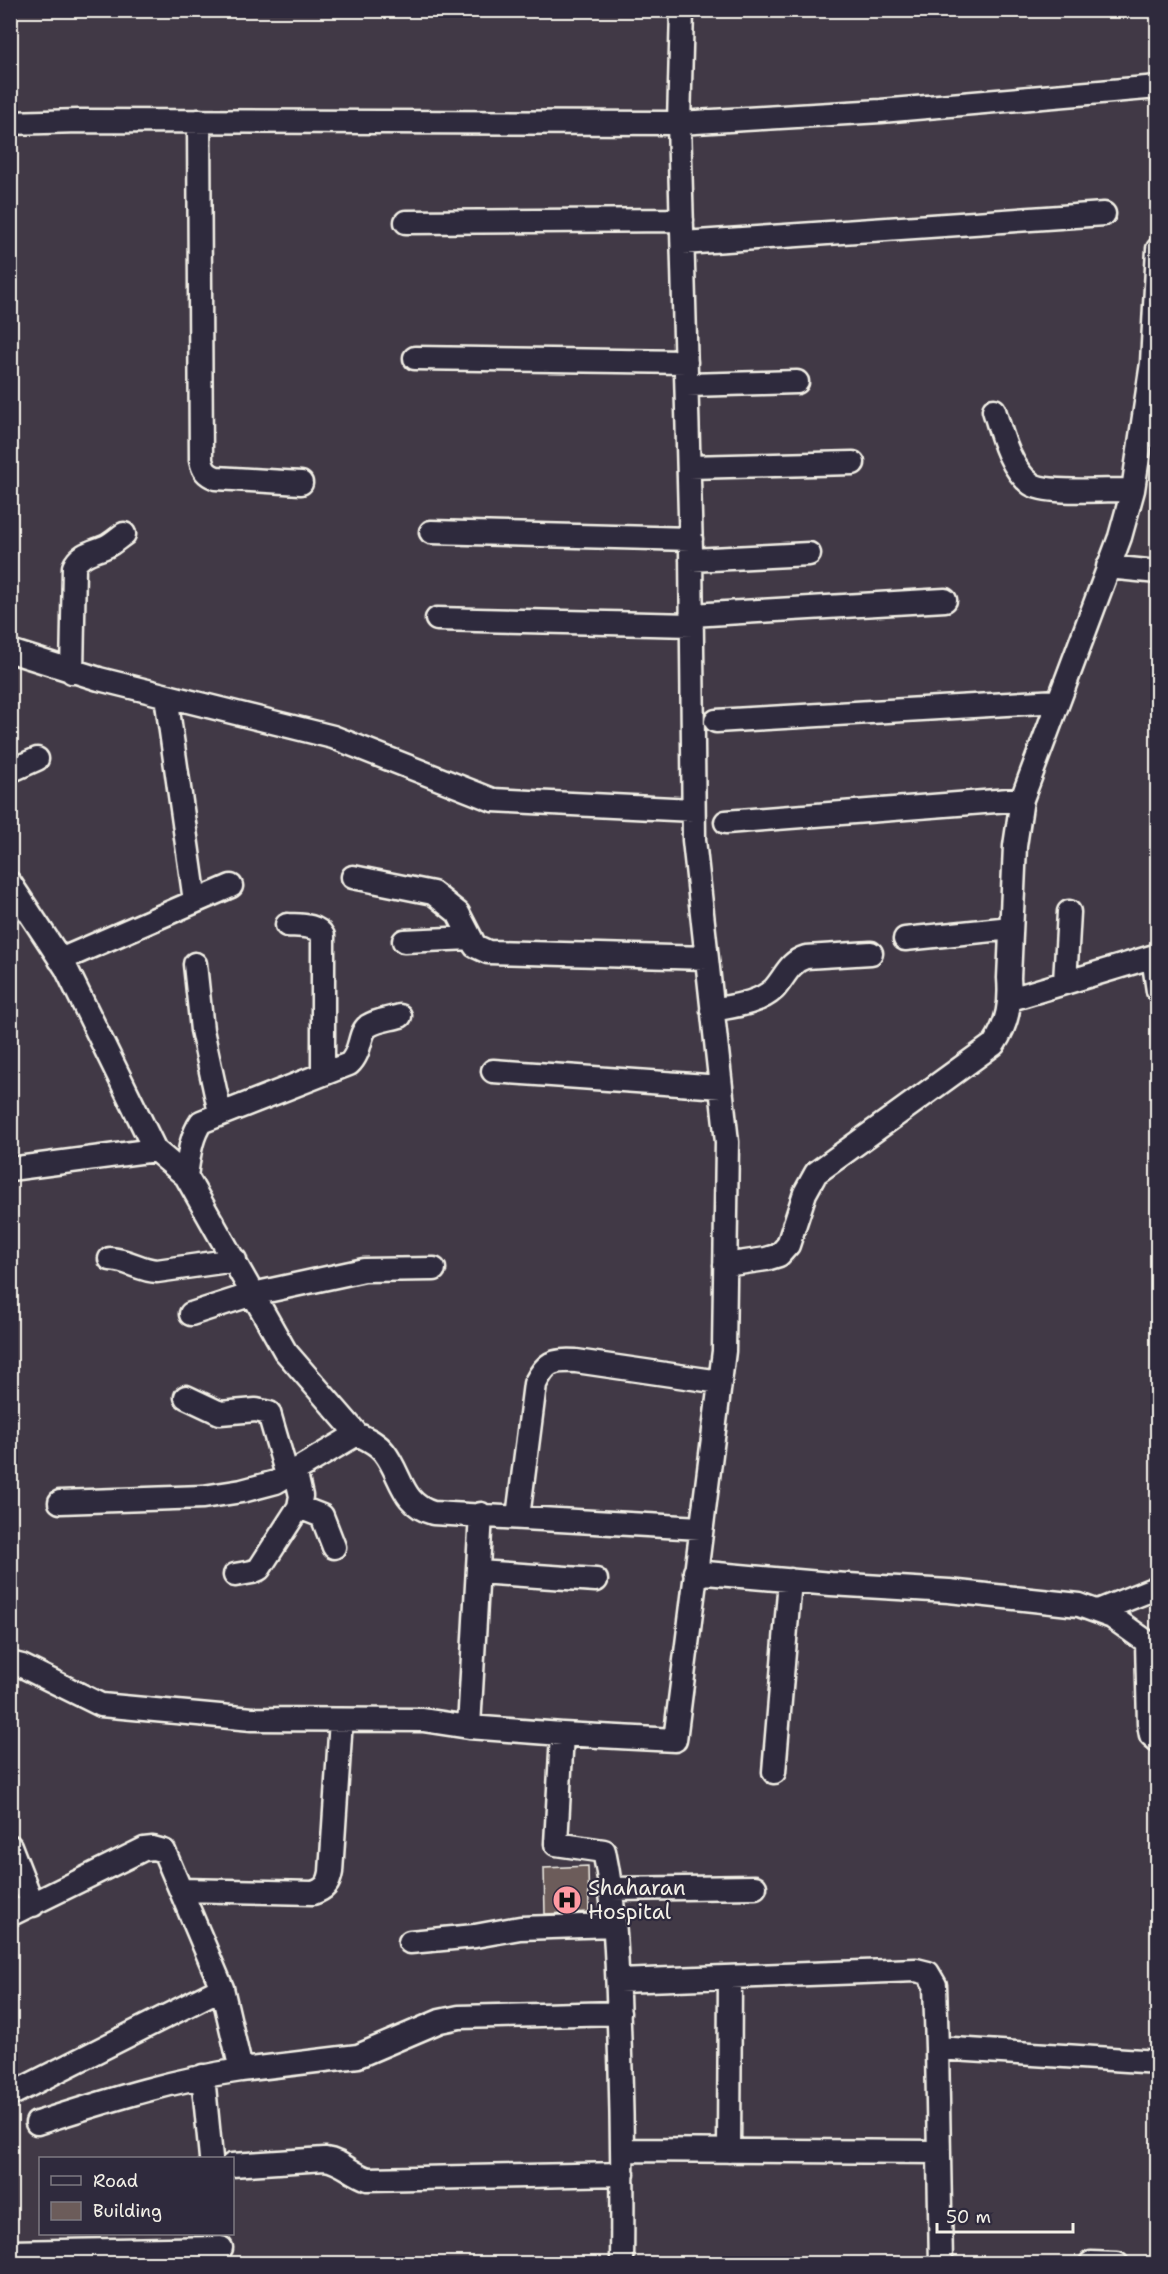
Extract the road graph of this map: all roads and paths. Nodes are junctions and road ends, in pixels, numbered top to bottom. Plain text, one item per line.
1 (682, 10) edge
2 (1158, 87) edge
3 (199, 121) junction
4 (10, 123) edge
5 (679, 123) junction
6 (1104, 214) dead end
7 (682, 220) junction
8 (406, 222) dead end
9 (683, 243) junction
10 (1158, 249) edge
11 (415, 358) dead end
12 (686, 362) junction
13 (1155, 363) edge
14 (798, 382) dead end
15 (687, 386) junction
16 (994, 410) dead end
17 (853, 463) dead end
18 (689, 467) junction
19 (301, 483) dead end
20 (1133, 489) junction
21 (432, 532) dead end
22 (124, 534) dead end
23 (691, 550) junction
24 (809, 555) dead end
25 (1108, 567) junction
26 (1158, 572) edge
27 (945, 600) dead end
28 (437, 619) dead end
29 (692, 620) junction
30 (10, 651) edge
31 (72, 672) junction
32 (166, 696) junction
33 (1058, 701) junction
34 (716, 721) dead end
35 (37, 759) dead end
36 (10, 771) edge
37 (1022, 799) junction
38 (693, 810) junction
39 (726, 822) dead end
40 (353, 877) dead end
41 (10, 883) edge
42 (231, 886) dead end
43 (195, 901) junction
44 (1069, 912) dead end
45 (287, 925) dead end
46 (1011, 928) junction
47 (471, 938) junction
48 (905, 939) dead end
49 (404, 942) dead end
50 (871, 953) dead end
51 (1155, 956) edge
52 (707, 958) junction
53 (60, 960) junction
54 (195, 964) dead end
55 (1065, 982) junction
56 (1158, 991) edge
57 (1011, 999) junction
58 (712, 1010) junction
59 (400, 1016) dead end
60 (493, 1071) dead end
61 (323, 1073) junction
62 (721, 1087) junction
63 (220, 1113) junction
64 (155, 1150) junction
65 (10, 1169) edge
66 (186, 1176) junction
67 (110, 1259) dead end
68 (235, 1260) junction
69 (725, 1265) junction
70 (434, 1269) dead end
71 (253, 1294) junction
72 (191, 1314) dead end
73 (720, 1382) junction
74 (186, 1397) dead end
75 (357, 1434) junction
76 (291, 1472) junction
77 (60, 1502) dead end
78 (299, 1507) junction
79 (481, 1514) junction
80 (518, 1517) junction
81 (700, 1528) junction
82 (334, 1547) dead end
83 (477, 1572) junction
84 (695, 1572) junction
85 (235, 1575) dead end
86 (596, 1580) dead end
87 (790, 1580) junction
88 (1158, 1587) edge
89 (1098, 1611) junction
90 (1153, 1643) edge
91 (10, 1663) edge
92 (341, 1720) junction
93 (469, 1727) junction
94 (562, 1734) junction
95 (1158, 1741) edge
96 (774, 1772) dead end
97 (10, 1846) edge
98 (755, 1887) dead end
99 (612, 1889) junction
100 (181, 1890) junction
101 (33, 1905) junction
102 (10, 1915) edge
103 (614, 1925) junction
104 (410, 1942) dead end
105 (730, 1977) junction
106 (619, 1981) junction
107 (222, 1988) junction
108 (619, 2013) junction
109 (937, 2048) junction
110 (1158, 2062) edge
111 (241, 2070) junction
112 (203, 2076) junction
113 (10, 2095) edge
114 (37, 2123) dead end
115 (623, 2150) junction
116 (729, 2151) junction
117 (939, 2152) junction
118 (212, 2157) edge
119 (234, 2165) edge
120 (623, 2174) junction
121 (221, 2248) edge
122 (10, 2252) edge
123 (1091, 2263) edge
124 (622, 2264) edge
125 (940, 2264) edge
126 (1117, 2264) edge

1 - 5 street
2 - 5 street
3 - 4 street
3 - 5 street
3 - 19 street
5 - 7 street
6 - 9 street
7 - 8 street
7 - 9 street
9 - 12 street
10 - 13 street
11 - 12 street
12 - 15 street
13 - 20 street
14 - 15 street
15 - 18 street
16 - 20 street
17 - 18 street
18 - 23 street
20 - 25 street
21 - 23 street
22 - 31 street
23 - 24 street
23 - 29 street
25 - 26 street
25 - 33 street
27 - 29 street
28 - 29 street
29 - 38 street
30 - 31 street
31 - 32 street
32 - 38 street
32 - 43 street
33 - 34 street
33 - 37 street
35 - 36 street
37 - 39 street
37 - 46 street
38 - 52 street
40 - 47 street
41 - 53 street
42 - 43 street
43 - 53 street
44 - 55 street
45 - 61 street
46 - 48 street
46 - 57 street
47 - 49 street
47 - 52 street
50 - 58 street
51 - 55 street
51 - 56 street
52 - 58 street
53 - 64 street
54 - 63 street
55 - 57 street
57 - 69 street
58 - 62 street
59 - 61 street
60 - 62 street
61 - 63 street
62 - 69 street
63 - 66 street
64 - 65 street
64 - 66 street
66 - 68 street
67 - 68 street
68 - 71 street
69 - 73 street
70 - 71 street
71 - 72 street
71 - 75 street
73 - 80 street
73 - 81 street
74 - 76 street
75 - 76 street
75 - 79 street
76 - 77 street
76 - 78 street
78 - 82 street
78 - 85 street
79 - 80 street
79 - 83 street
80 - 81 street
81 - 84 street
83 - 86 street
83 - 93 street
84 - 87 street
84 - 94 street
87 - 89 street
87 - 96 street
88 - 89 street
89 - 90 street
90 - 95 street
91 - 92 street
92 - 93 street
92 - 100 street
93 - 94 street
94 - 99 street
97 - 101 street
98 - 99 street
99 - 103 street
100 - 101 street
100 - 107 street
101 - 102 street
103 - 104 street
103 - 106 street
105 - 106 street
105 - 109 street
105 - 116 street
106 - 108 street
107 - 111 street
107 - 113 street
108 - 111 street
108 - 115 street
109 - 110 street
109 - 117 street
111 - 112 street
112 - 114 street
112 - 118 street
115 - 116 street
115 - 120 street
116 - 117 street
117 - 125 street
119 - 120 street
120 - 124 street
121 - 122 street
123 - 126 street

